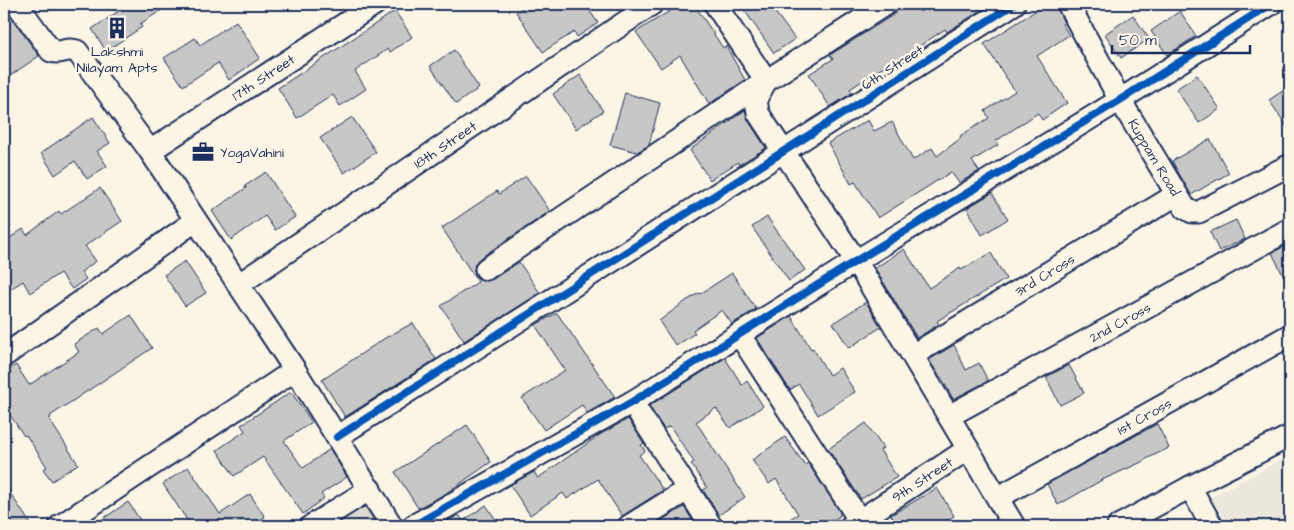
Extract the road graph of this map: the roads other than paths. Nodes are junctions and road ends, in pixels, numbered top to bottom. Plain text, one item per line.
1 (17, 4) edge
2 (375, 4) edge
3 (652, 4) edge
4 (715, 4) edge
5 (886, 4) edge
6 (1014, 4) edge
7 (1068, 4) edge
8 (1271, 4) edge
9 (766, 81) junction
10 (1120, 100) junction
11 (150, 151) junction
12 (784, 152) junction
13 (1290, 165) edge
14 (1176, 194) junction
15 (196, 221) junction
16 (1290, 230) edge
17 (856, 261) junction
18 (486, 269) dead end
19 (238, 285) junction
20 (738, 334) junction
21 (1290, 335) edge
22 (913, 355) junction
23 (4, 356) edge
24 (295, 370) junction
25 (632, 402) junction
26 (949, 416) junction
27 (1290, 436) edge
28 (338, 437) junction
29 (968, 449) junction
30 (1190, 487) junction
31 (370, 489) junction
32 (686, 490) junction
33 (999, 498) junction
34 (855, 523) edge
35 (60, 526) edge
36 (310, 526) edge
37 (392, 526) edge
38 (414, 526) edge
39 (629, 526) edge
40 (711, 526) edge
41 (1014, 526) edge
42 (1118, 526) edge
43 (1212, 526) edge

1 - 11 street
2 - 11 street, 17th Street
3 - 19 street, 18th Street
4 - 9 street
5 - 9 street
6 - 12 street, 6th Street
7 - 10 street, Kuppam Road
8 - 10 street
9 - 12 street
9 - 18 street
10 - 14 street, Kuppam Road
10 - 17 street
11 - 15 street
12 - 17 street
12 - 28 street, 6th Street
13 - 14 street, Kuppam Road
14 - 22 street, 3rd Cross
15 - 19 street
15 - 23 street
16 - 26 street, 2nd Cross
17 - 20 street
17 - 22 street
19 - 24 street
20 - 25 street
20 - 34 street
21 - 33 street, 1st Cross
22 - 26 street
24 - 28 street
24 - 35 street
25 - 32 street
25 - 38 street
26 - 29 street
27 - 30 street
28 - 31 street
29 - 33 street
29 - 34 street, 9th Street
30 - 42 street
30 - 43 street
31 - 36 street
31 - 37 street
32 - 39 street
32 - 40 street
33 - 41 street

